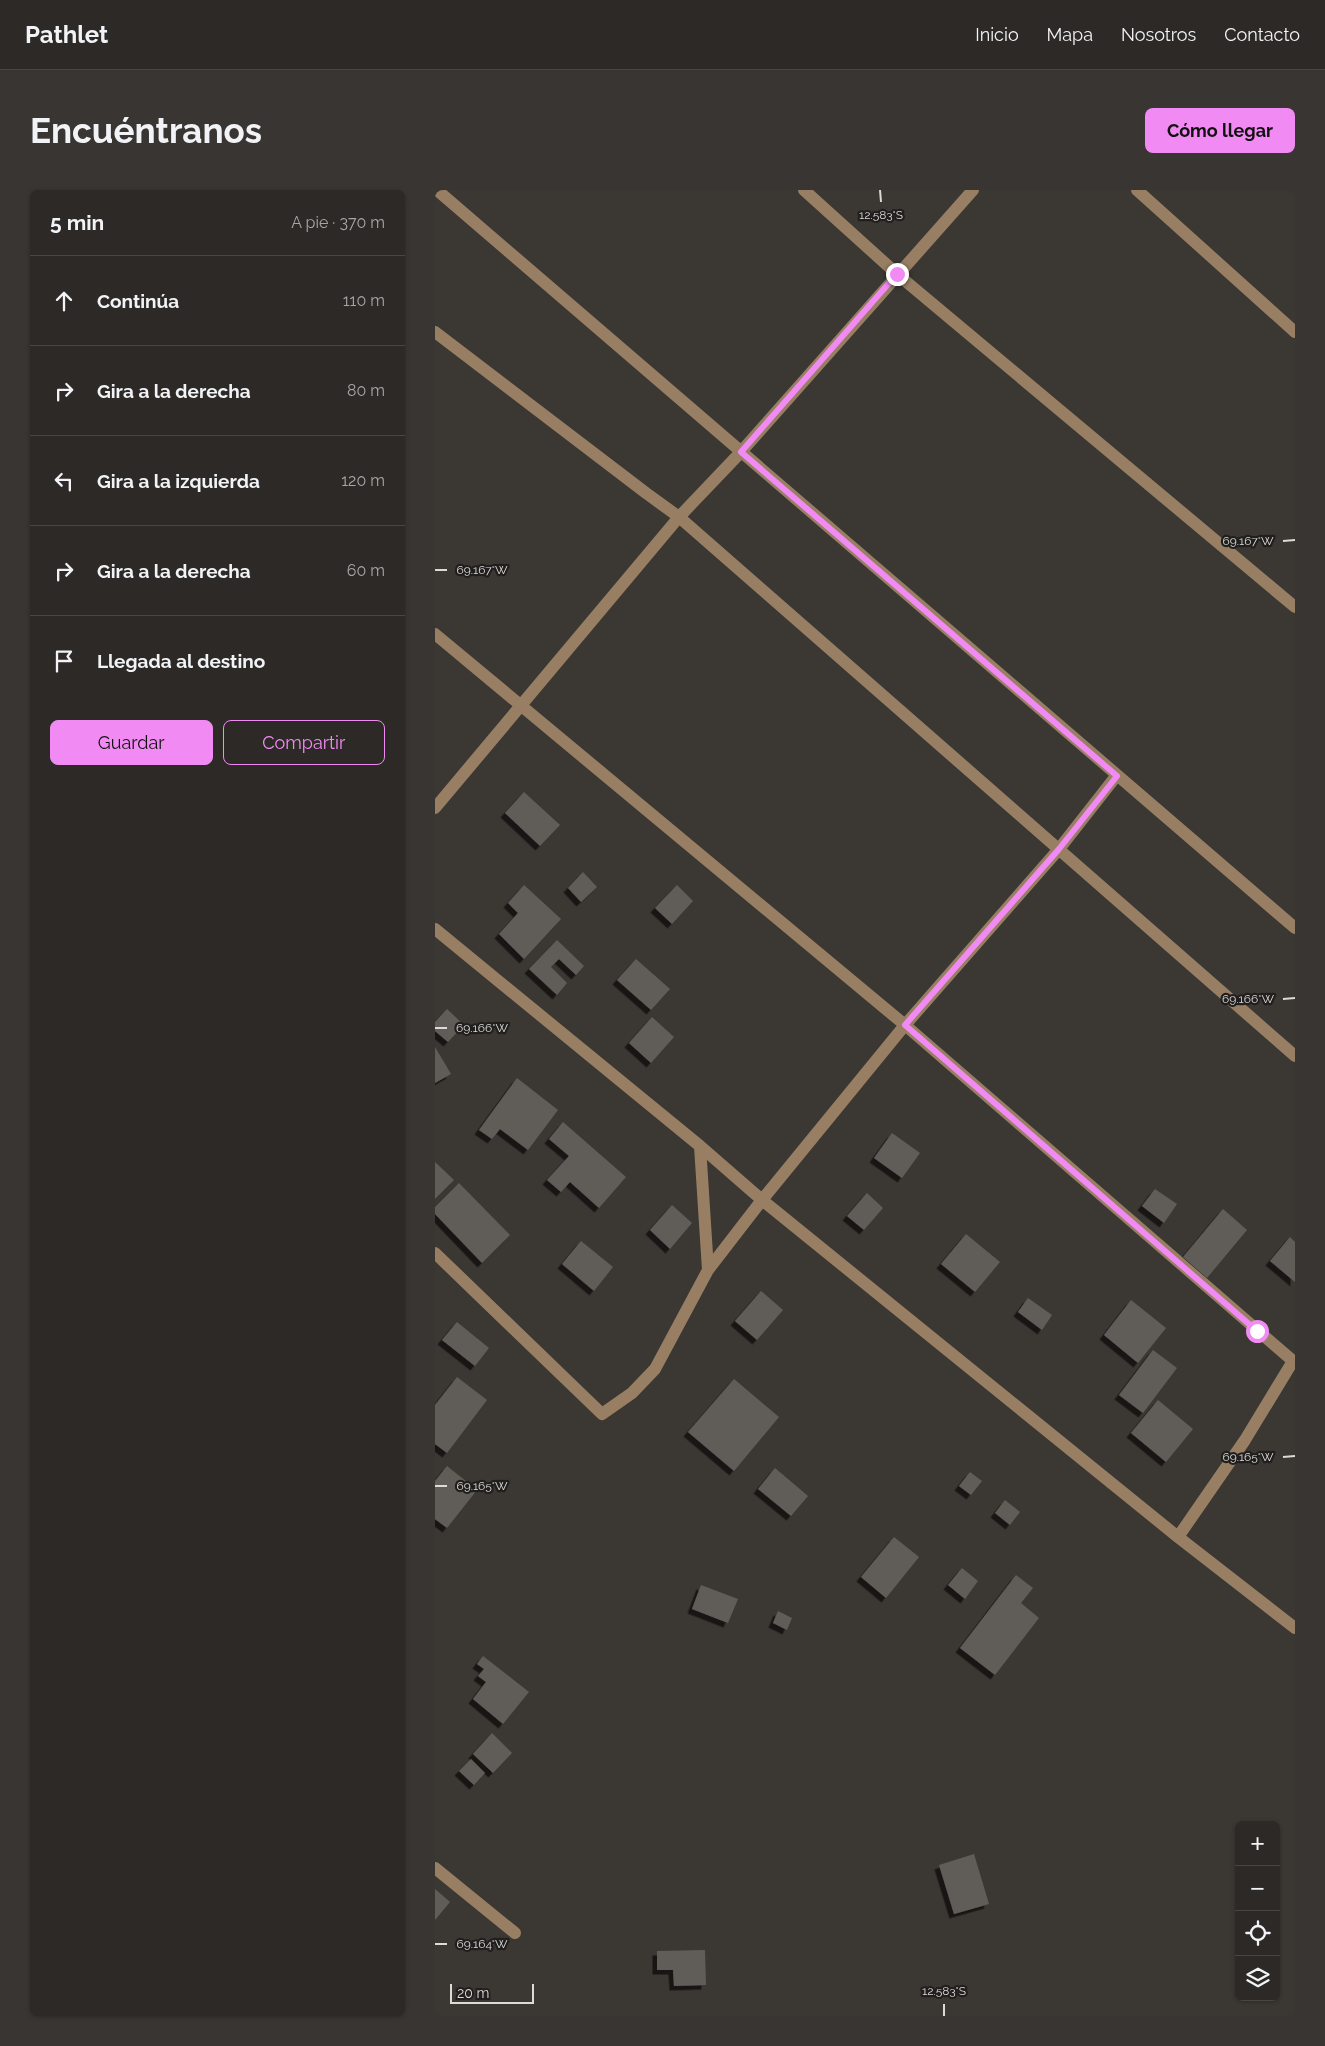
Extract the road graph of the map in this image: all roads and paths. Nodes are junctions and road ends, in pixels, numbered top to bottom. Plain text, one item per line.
1 (437, 190) edge
2 (804, 190) edge
3 (973, 190) edge
4 (1137, 190) edge
5 (897, 274) junction
6 (435, 332) edge
7 (1295, 332) edge
8 (741, 452) junction
9 (679, 517) junction
10 (1295, 607) edge
11 (435, 634) edge
12 (521, 706) junction
13 (1117, 776) junction
14 (435, 808) edge
15 (1059, 849) junction
16 (1295, 928) edge
17 (435, 929) edge
18 (905, 1025) junction
19 (1295, 1056) edge
20 (700, 1146) junction
21 (762, 1200) junction
22 (435, 1253) edge
23 (708, 1270) junction
24 (1294, 1362) edge
25 (1178, 1537) junction
26 (1295, 1628) edge
27 (435, 1868) edge
28 (515, 1933) dead end

1 - 8 street
2 - 5 street
3 - 5 street
4 - 7 street
5 - 8 street
5 - 10 street
6 - 9 street
8 - 9 street
8 - 13 street
9 - 12 street
9 - 15 street
11 - 12 street
12 - 14 street
12 - 18 street
13 - 15 street
13 - 16 street
15 - 18 street
15 - 19 street
17 - 20 street
18 - 21 street
18 - 24 street
20 - 21 street
20 - 23 street
21 - 23 street
21 - 25 street
22 - 23 street
24 - 25 street
25 - 26 street
27 - 28 street

